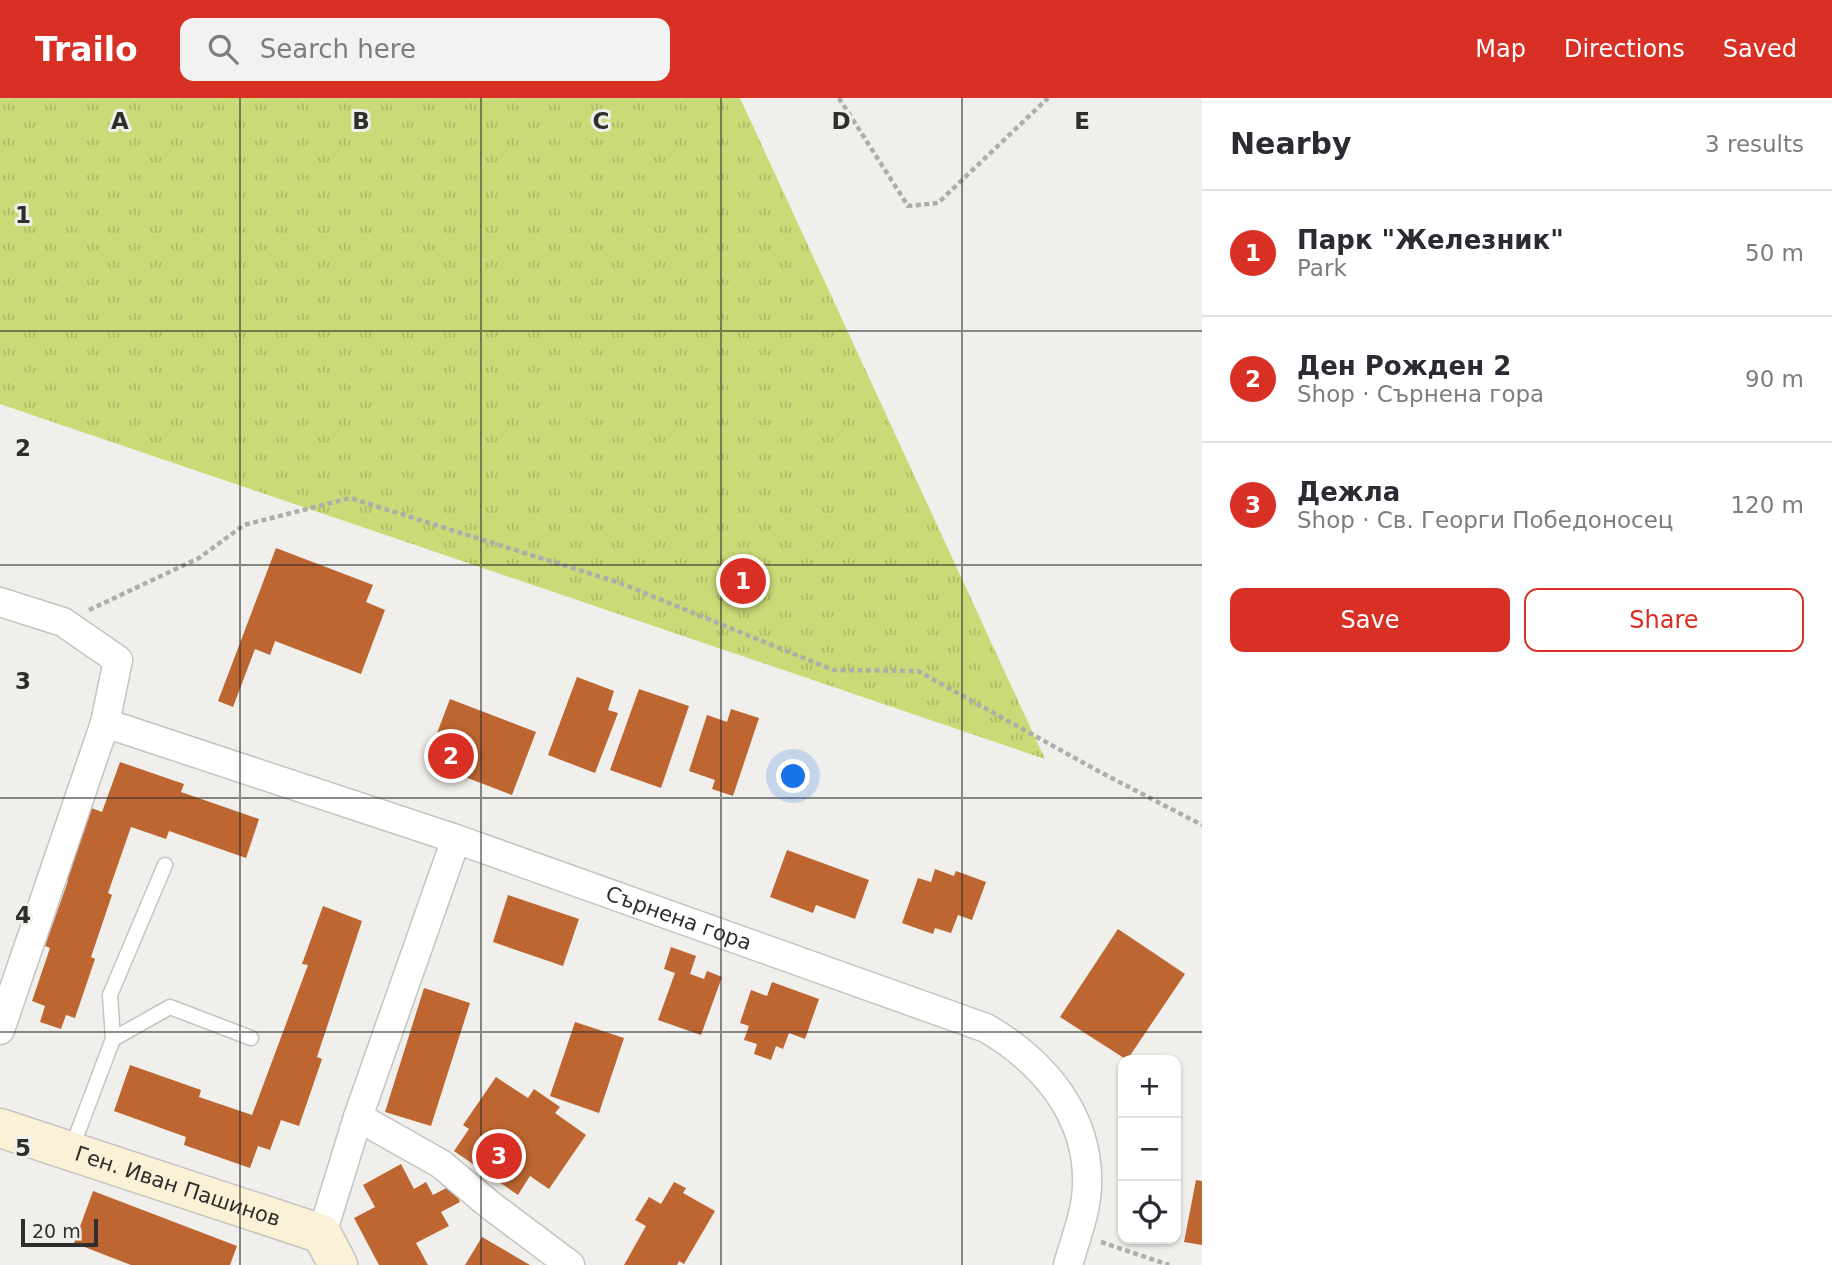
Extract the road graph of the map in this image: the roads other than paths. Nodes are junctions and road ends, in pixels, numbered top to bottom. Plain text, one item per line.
1 (0, 602) edge
2 (105, 723) junction
3 (456, 839) junction
4 (165, 865) dead end
5 (0, 1030) edge
6 (251, 1038) dead end
7 (113, 1040) junction
8 (358, 1117) junction
9 (0, 1128) edge
10 (71, 1151) junction
11 (330, 1249) edge
12 (570, 1265) edge
13 (1068, 1265) edge

1 - 2 street
2 - 3 street, Сърнена гора
2 - 5 street
3 - 8 street
3 - 13 street, Сърнена гора
4 - 7 lane
6 - 7 lane
7 - 10 lane
8 - 11 street
8 - 12 street
9 - 10 street, Ген. Иван Пашинов
10 - 11 street, Ген. Иван Пашинов

